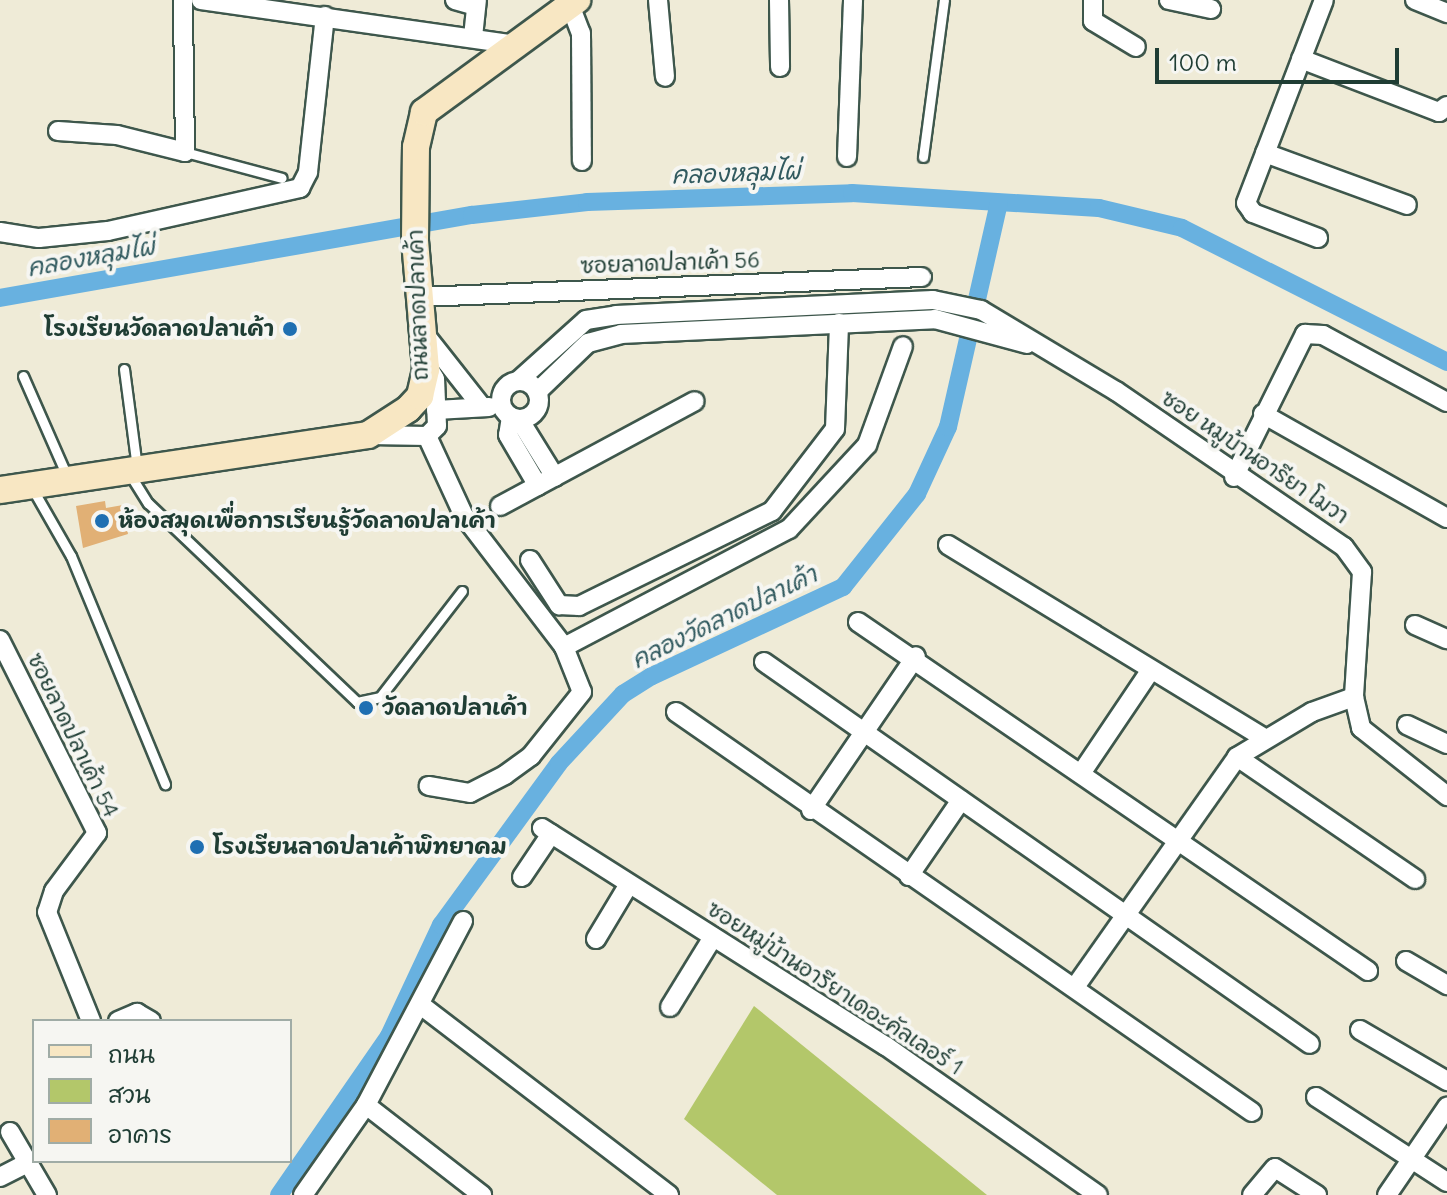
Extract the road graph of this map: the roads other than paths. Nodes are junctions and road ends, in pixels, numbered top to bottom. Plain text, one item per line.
1 (183, 0) edge
2 (201, 0) edge
3 (352, 0) edge
4 (455, 0) edge
5 (658, 0) edge
6 (779, 0) edge
7 (853, 0) edge
8 (944, 0) edge
9 (1093, 0) edge
10 (1169, 0) edge
11 (1324, 0) edge
12 (1415, 0) edge
13 (574, 2) edge
14 (476, 3) edge
15 (288, 4) edge
16 (1211, 9) dead end
17 (1447, 13) edge
18 (325, 16) junction
19 (351, 20) junction
20 (473, 37) junction
21 (509, 44) junction
22 (1136, 47) dead end
23 (1301, 59) junction
24 (780, 67) dead end
25 (665, 77) dead end
26 (1447, 106) edge
27 (58, 131) dead end
28 (185, 152) junction
29 (1265, 153) junction
30 (847, 157) dead end
31 (923, 157) dead end
32 (582, 161) dead end
33 (282, 178) dead end
34 (1407, 205) dead end
35 (0, 232) edge
36 (1318, 238) dead end
37 (922, 277) dead end
38 (420, 297) junction
39 (948, 312) junction
40 (839, 323) junction
41 (423, 332) junction
42 (903, 346) dead end
43 (425, 363) junction
44 (124, 369) dead end
45 (23, 376) dead end
46 (518, 381) junction
47 (537, 392) junction
48 (695, 401) dead end
49 (1447, 402) edge
50 (482, 407) junction
51 (436, 410) junction
52 (510, 414) junction
53 (1263, 414) junction
54 (368, 435) junction
55 (427, 436) junction
56 (132, 469) junction
57 (1234, 477) junction
58 (68, 479) junction
59 (546, 481) junction
60 (31, 485) junction
61 (0, 490) edge
62 (500, 506) dead end
63 (1447, 518) edge
64 (948, 545) dead end
65 (530, 560) dead end
66 (462, 591) dead end
67 (858, 622) dead end
68 (1415, 625) dead end
69 (1447, 639) edge
70 (0, 640) edge
71 (564, 647) junction
72 (916, 656) junction
73 (764, 662) dead end
74 (1150, 671) junction
75 (1354, 697) junction
76 (676, 712) dead end
77 (1407, 725) dead end
78 (862, 732) junction
79 (1262, 737) junction
80 (1447, 744) edge
81 (1237, 757) junction
82 (1082, 772) junction
83 (165, 784) dead end
84 (429, 786) dead end
85 (1447, 796) edge
86 (961, 800) junction
87 (811, 810) junction
88 (1177, 837) junction
89 (909, 876) junction
90 (522, 877) dead end
91 (1415, 879) dead end
92 (629, 884) junction
93 (1125, 914) junction
94 (463, 921) dead end
95 (713, 937) junction
96 (596, 939) dead end
97 (1406, 961) dead end
98 (1368, 971) dead end
99 (1447, 985) edge
100 (1075, 987) junction
101 (422, 1006) junction
102 (670, 1007) dead end
103 (90, 1019) edge
104 (123, 1019) edge
105 (148, 1019) edge
106 (1360, 1030) dead end
107 (1310, 1044) dead end
108 (1447, 1081) edge
109 (1316, 1097) dead end
110 (366, 1105) junction
111 (1447, 1107) edge
112 (1252, 1112) dead end
113 (10, 1132) dead end
114 (1411, 1160) junction
115 (27, 1163) junction
116 (0, 1177) edge
117 (1447, 1182) edge
118 (47, 1195) edge
119 (303, 1195) edge
120 (482, 1195) edge
121 (669, 1195) edge
122 (1098, 1195) edge
123 (1252, 1195) edge
124 (1317, 1195) edge
125 (1387, 1195) edge

1 - 28 street
2 - 15 street
3 - 19 street
4 - 14 street
5 - 25 street
6 - 24 street
7 - 30 street
8 - 31 lane
9 - 22 street
10 - 16 street
11 - 23 street
12 - 17 street
13 - 21 main road, ถนนลาดปลาเค้า
13 - 32 street
14 - 20 street
15 - 18 street
18 - 19 street
18 - 35 street
19 - 20 street
20 - 21 street
21 - 38 main road, ถนนลาดปลาเค้า
23 - 26 street
23 - 29 street
27 - 28 street
28 - 33 lane
29 - 34 street
29 - 36 street
37 - 38 street, ซอยลาดปลาเค้า 56
38 - 41 main road, ถนนลาดปลาเค้า
39 - 40 street
39 - 46 street
39 - 57 street, ซอย หมูบ้านอารียา โมวา
40 - 47 street
40 - 65 street
41 - 43 main road, ถนนลาดปลาเค้า
41 - 50 street
42 - 71 street
43 - 51 street
43 - 54 main road, ถนนลาดปลาเค้า
44 - 56 lane
45 - 58 lane
46 - 47 street
46 - 52 street
47 - 52 street
48 - 59 street
49 - 53 street
50 - 51 street
50 - 52 street
51 - 55 street
52 - 59 street
53 - 57 street
53 - 63 street
54 - 55 street
54 - 56 main road, ถนนลาดปลาเค้า
55 - 71 street
56 - 58 main road, ถนนลาดปลาเค้า
56 - 66 lane
57 - 75 street, ซอย หมูบ้านอารียา โมวา
58 - 60 main road, ถนนลาดปลาเค้า
59 - 62 street
60 - 61 main road, ถนนลาดปลาเค้า
60 - 83 lane
64 - 74 street
67 - 72 street
68 - 69 street
70 - 103 street, ซอยลาดปลาเค้า 54
71 - 84 street
72 - 78 street
72 - 82 street
73 - 78 street
74 - 79 street
74 - 82 street
75 - 79 street
75 - 85 street, ซอย หมูบ้านอารียา โมวา
76 - 87 street
77 - 80 street
78 - 86 street
78 - 87 street
79 - 81 street
81 - 88 street
81 - 91 street
82 - 88 street
86 - 89 street
86 - 93 street
87 - 89 street
88 - 93 street
88 - 98 street
89 - 100 street
90 - 92 street, ซอยหมู่บ้านอารียาเดอะคัลเลอร์ 1
92 - 95 street, ซอยหมู่บ้านอารียาเดอะคัลเลอร์ 1
92 - 96 street
93 - 100 street
93 - 107 street
94 - 101 street
95 - 102 street
95 - 122 street, ซอยหมู่บ้านอารียาเดอะคัลเลอร์ 1
97 - 99 street
100 - 112 street
101 - 110 street
101 - 121 street
104 - 105 street
106 - 108 street
109 - 114 street
110 - 119 street
110 - 120 street
111 - 114 street
113 - 115 street
114 - 117 street
114 - 125 street
115 - 116 street
115 - 118 street
123 - 124 street

